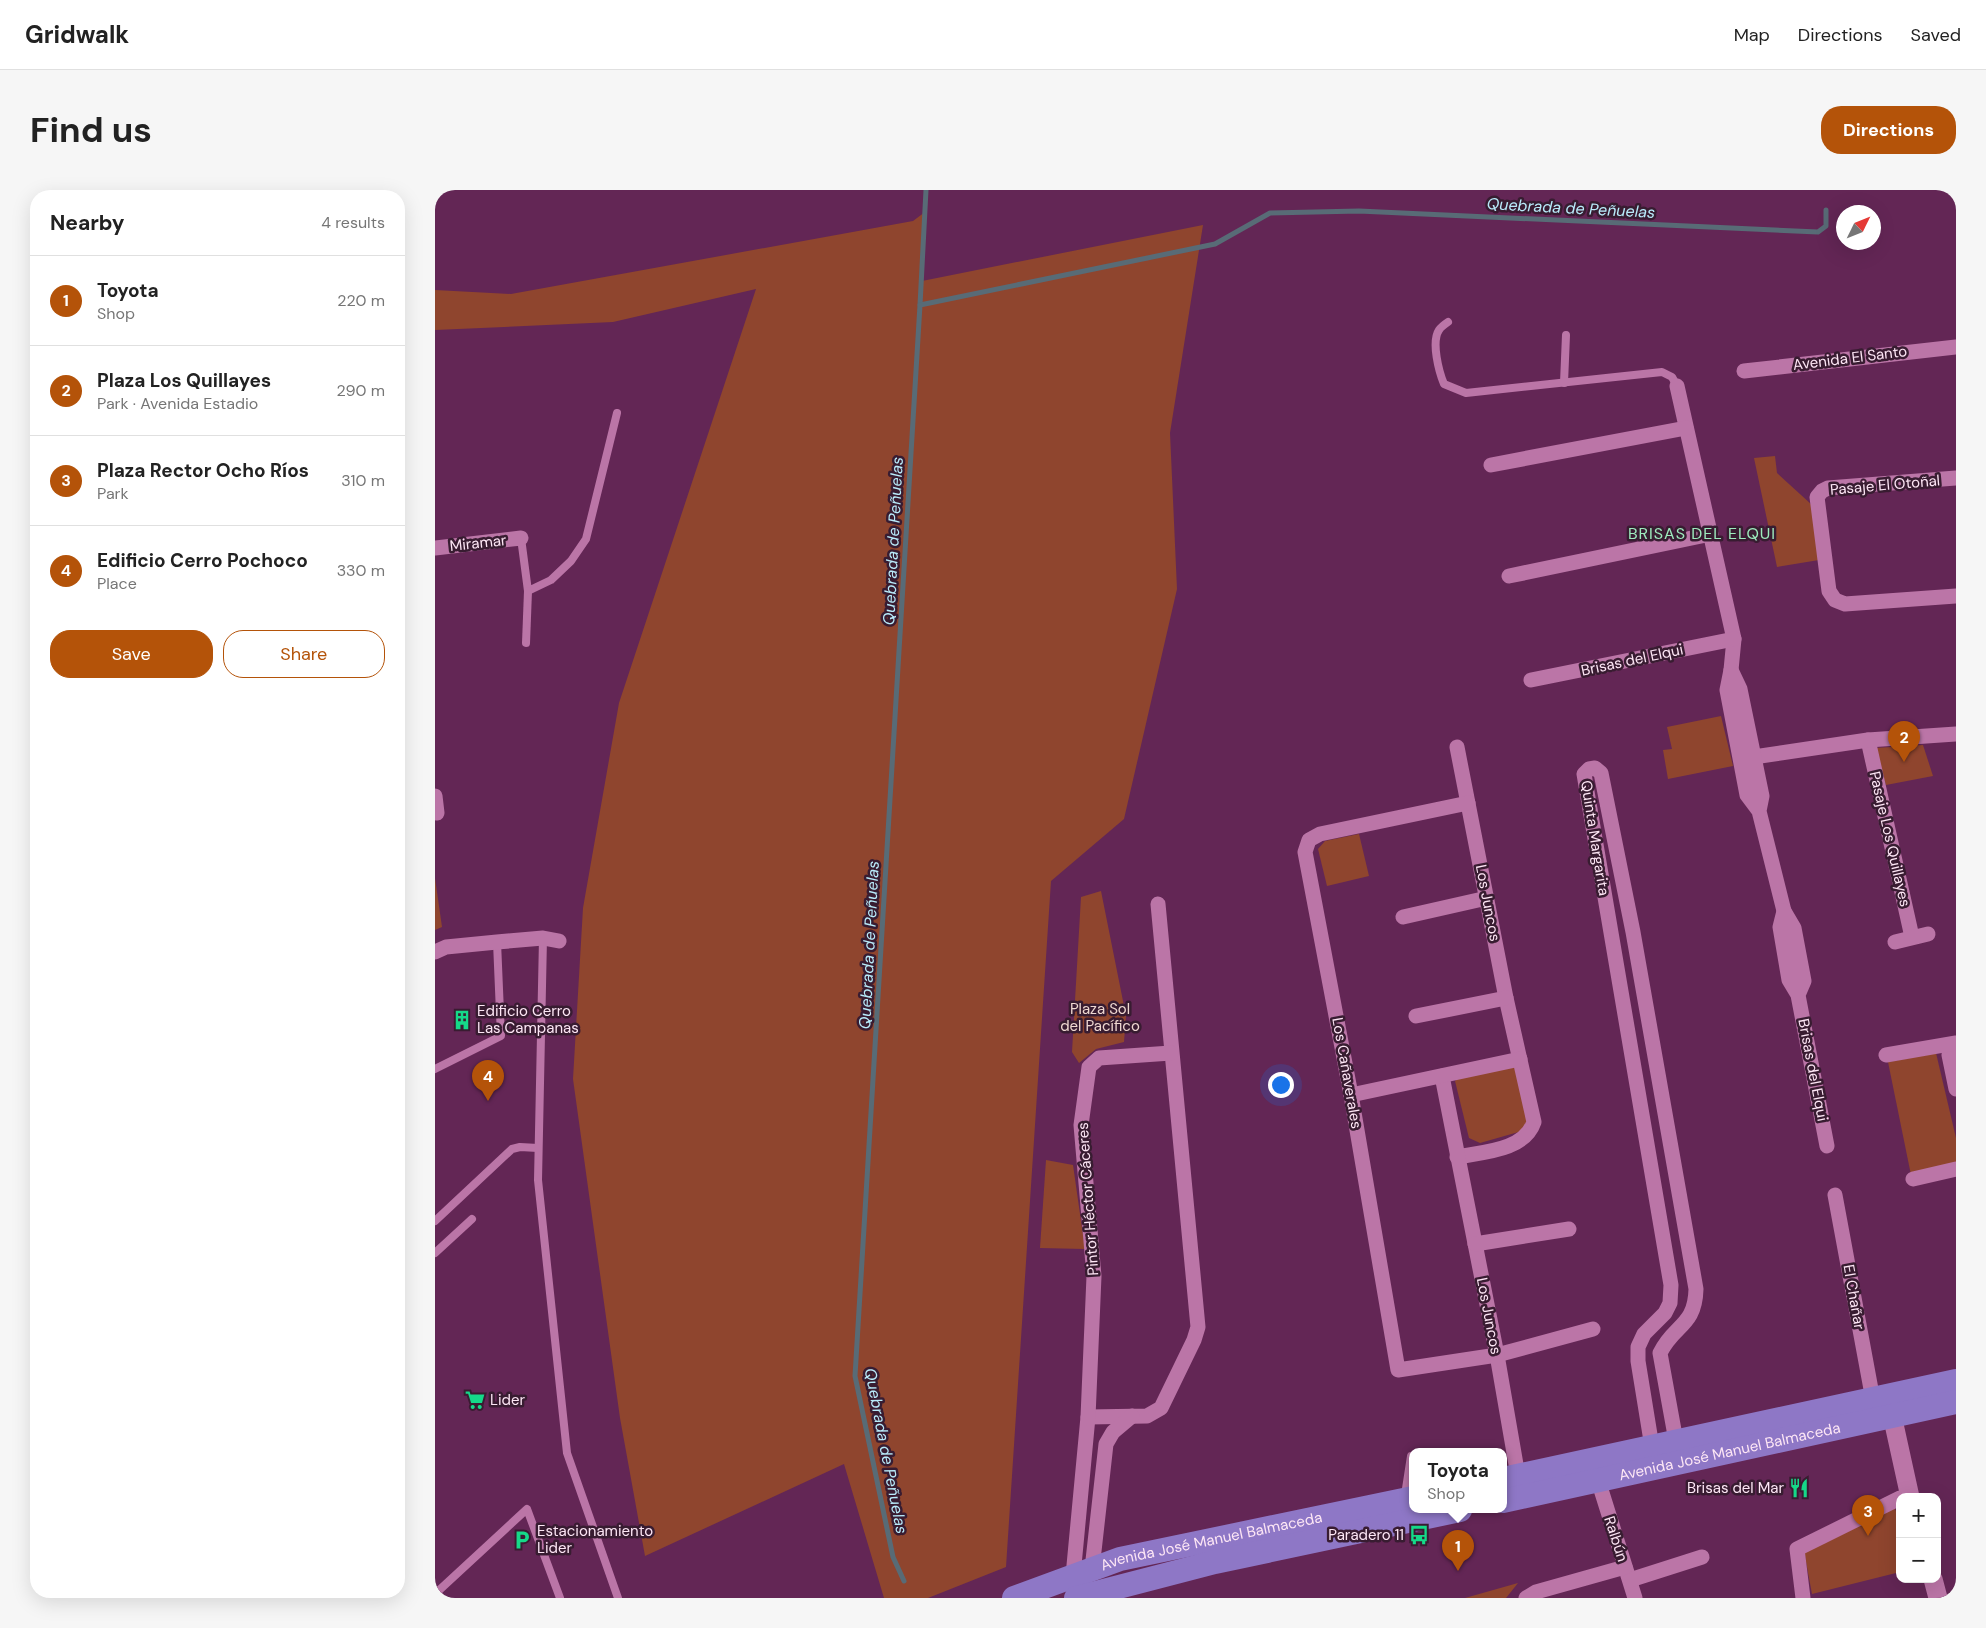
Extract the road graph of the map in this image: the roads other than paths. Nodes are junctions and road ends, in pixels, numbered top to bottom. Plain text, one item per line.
1 (1448, 322) dead end
2 (1566, 335) dead end
3 (1956, 347) edge
4 (1744, 371) dead end
5 (1564, 383) junction
6 (1677, 386) joint
7 (617, 413) dead end
8 (1687, 428) junction
9 (1491, 465) dead end
10 (1956, 478) edge
11 (1711, 534) junction
12 (521, 538) joint
13 (435, 548) edge
14 (1509, 576) dead end
15 (528, 591) junction
16 (1956, 596) edge
17 (1734, 639) junction
18 (526, 643) dead end
19 (1731, 670) junction
20 (1531, 680) dead end
21 (1956, 734) edge
22 (1868, 740) junction
23 (1457, 747) dead end
24 (1754, 757) junction
25 (435, 796) edge
26 (1468, 803) junction
27 (1759, 811) junction
28 (437, 813) dead end
29 (1487, 898) junction
30 (1158, 904) dead end
31 (1403, 917) dead end
32 (1633, 932) junction
33 (1611, 934) junction
34 (1928, 934) dead end
35 (1912, 937) junction
36 (543, 938) junction
37 (559, 941) dead end
38 (497, 942) junction
39 (1895, 942) dead end
40 (435, 952) edge
41 (1506, 998) junction
42 (1417, 1016) dead end
43 (1956, 1044) edge
44 (1171, 1053) junction
45 (1886, 1056) dead end
46 (1520, 1059) junction
47 (435, 1069) edge
48 (1658, 1069) junction
49 (1635, 1072) junction
50 (1442, 1076) junction
51 (1956, 1089) edge
52 (1351, 1095) junction
53 (1827, 1146) dead end
54 (538, 1148) junction
55 (1457, 1157) junction
56 (1956, 1169) edge
57 (1913, 1179) dead end
58 (1835, 1194) dead end
59 (472, 1219) dead end
60 (435, 1221) edge
61 (1684, 1224) junction
62 (1661, 1226) junction
63 (1569, 1229) dead end
64 (1475, 1244) junction
65 (435, 1253) edge
66 (1593, 1329) dead end
67 (1497, 1355) junction
68 (1956, 1381) edge
69 (1915, 1389) junction
70 (1873, 1400) junction
71 (1956, 1402) edge
72 (1892, 1415) junction
73 (1132, 1416) junction
74 (1087, 1417) junction
75 (1676, 1441) junction
76 (1652, 1447) junction
77 (1507, 1448) edge
78 (1507, 1449) edge
79 (1510, 1477) edge
80 (1598, 1480) junction
81 (1905, 1493) edge
82 (1409, 1499) edge
83 (1507, 1500) edge
84 (1896, 1500) edge
85 (1446, 1513) edge
86 (1702, 1556) dead end
87 (1627, 1573) junction
88 (1080, 1581) edge
89 (1934, 1583) edge
90 (435, 1594) edge
91 (560, 1598) edge
92 (618, 1598) edge
93 (1014, 1598) edge
94 (1526, 1598) edge
95 (1635, 1598) edge
96 (1803, 1598) edge
97 (1938, 1598) edge

1 - 5 lane
2 - 5 lane
3 - 4 street, Avenida El Santo
5 - 6 lane
6 - 8 street, Brisas del Elqui
7 - 15 lane
8 - 9 street
8 - 11 street, Brisas del Elqui
10 - 16 street, Pasaje El Otoñal
11 - 14 street
11 - 17 street, Brisas del Elqui
12 - 13 street, Miramar
12 - 15 lane
15 - 18 lane
17 - 19 street, Brisas del Elqui
17 - 20 street, Brisas del Elqui
19 - 24 street, Brisas del Elqui
19 - 27 street, Brisas del Elqui
21 - 22 street
22 - 24 street
22 - 35 street, Pasaje Los Quillayes
23 - 26 street, Los Juncos
24 - 27 street, Brisas del Elqui
25 - 28 street
26 - 29 street, Los Juncos
26 - 52 street, Los Cañaverales
27 - 53 street, Brisas del Elqui
29 - 31 street
29 - 41 street, Los Juncos
30 - 44 street
32 - 33 street
32 - 33 street, Quinta Margarita
32 - 48 street, Quinta Margarita
33 - 49 street, Quinta Margarita
34 - 35 street
35 - 39 street
36 - 37 street
36 - 38 street
36 - 54 lane
38 - 40 street
38 - 47 lane
41 - 42 street
41 - 46 street, Los Juncos
43 - 45 street
43 - 51 street
44 - 73 street
44 - 74 street, Pintor Héctor Cáceres
46 - 50 street
46 - 55 street, Los Juncos
48 - 49 street
48 - 61 street, Quinta Margarita
49 - 62 street, Quinta Margarita
50 - 52 street
50 - 55 street, Los Juncos
52 - 67 street, Los Cañaverales
54 - 60 lane
54 - 92 lane
55 - 64 street, Los Juncos
56 - 57 street
58 - 70 street, El Chañar
59 - 65 lane
61 - 62 street
61 - 75 street, Quinta Margarita
62 - 76 street, Quinta Margarita
63 - 64 street
64 - 67 street, Los Juncos
66 - 67 street
67 - 77 street, Los Juncos
68 - 69 main road, Avenida José Manuel Balmaceda
69 - 70 main road, Avenida José Manuel Balmaceda
69 - 72 street
70 - 75 main road, Avenida José Manuel Balmaceda
71 - 72 main road, Avenida José Manuel Balmaceda
72 - 80 main road, Avenida José Manuel Balmaceda
72 - 81 street
73 - 74 street
73 - 88 street
74 - 88 street, Pintor Héctor Cáceres
75 - 76 main road, Avenida José Manuel Balmaceda
76 - 79 main road, Avenida José Manuel Balmaceda
78 - 79 street, Los Juncos
80 - 83 main road, Avenida José Manuel Balmaceda
80 - 87 street, Ralbún
82 - 88 main road, Avenida José Manuel Balmaceda
84 - 96 street
85 - 88 main road, Avenida José Manuel Balmaceda
86 - 87 street
87 - 94 street
87 - 95 street, Ralbún
88 - 93 main road, Avenida José Manuel Balmaceda
89 - 97 street
90 - 91 lane

